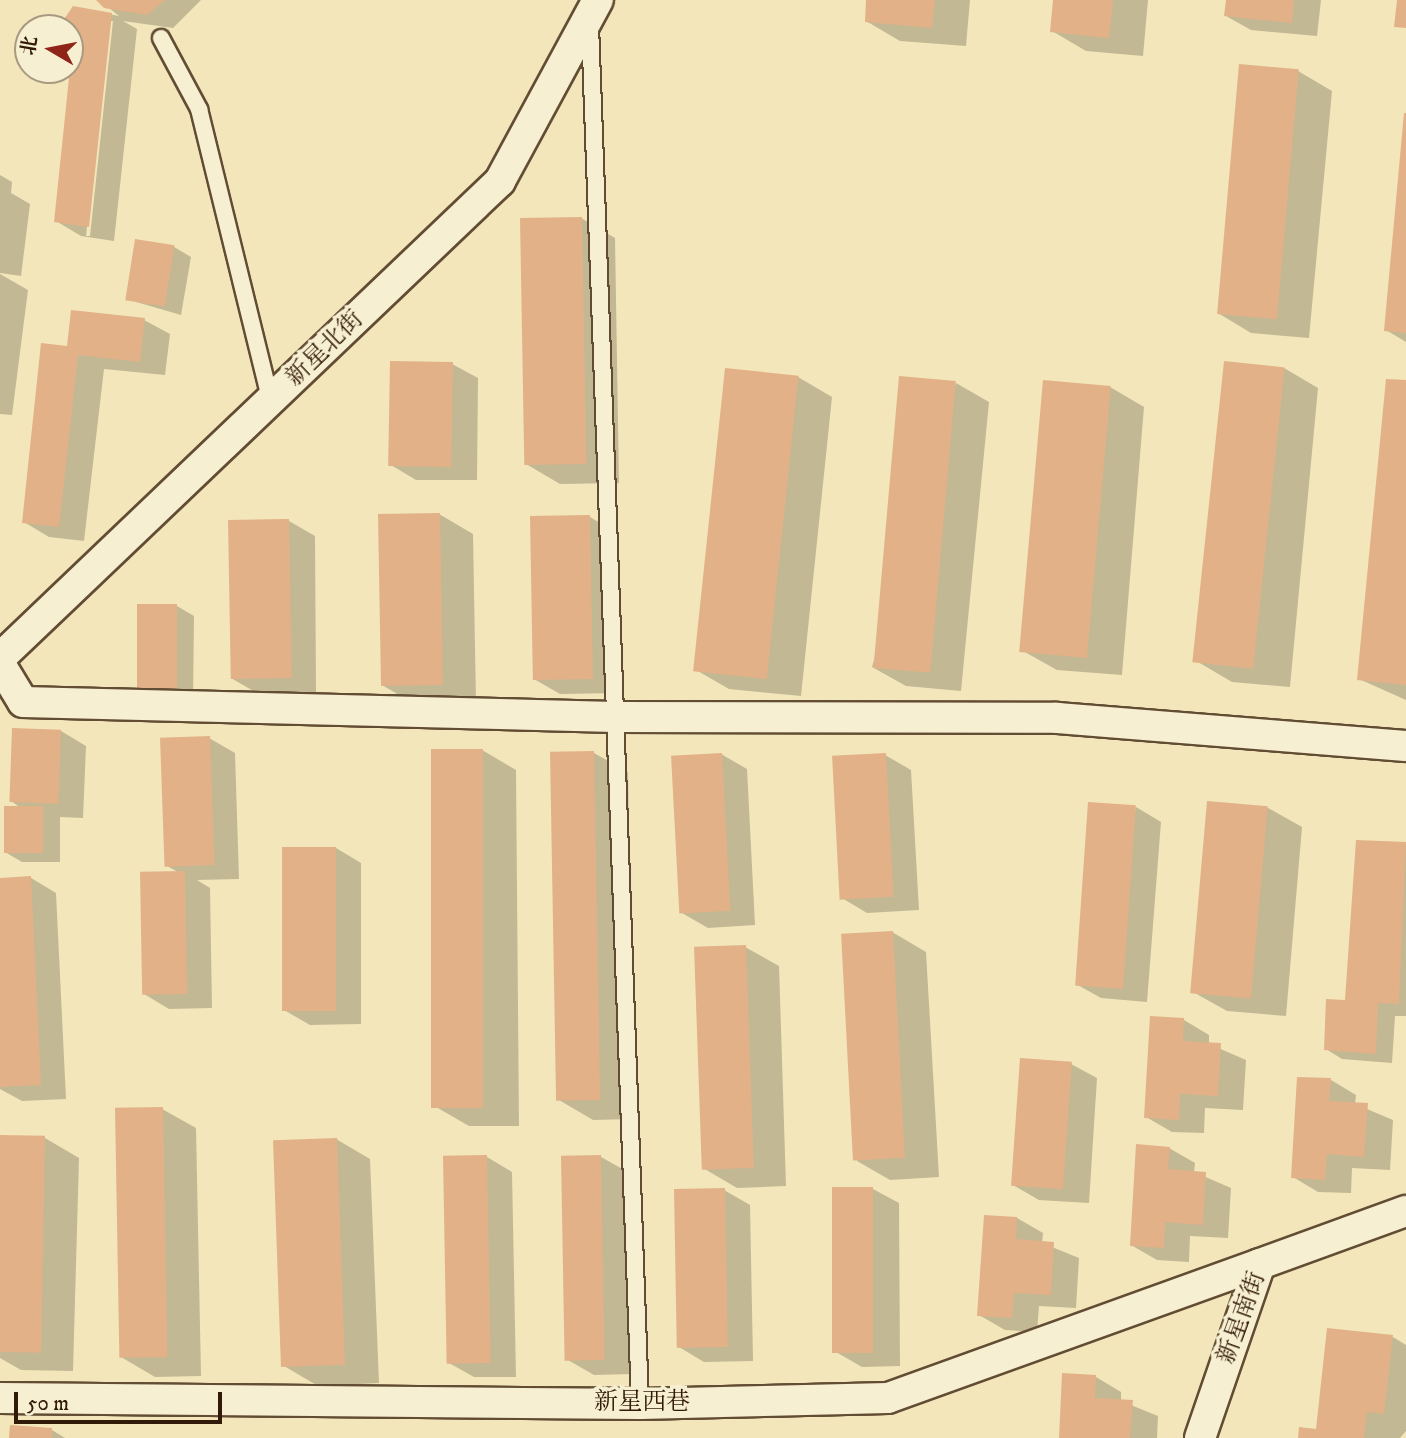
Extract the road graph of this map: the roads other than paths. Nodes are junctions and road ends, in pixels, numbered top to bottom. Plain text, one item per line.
1 (594, 11) edge
2 (161, 38) dead end
3 (271, 402) junction
4 (0, 661) edge
5 (615, 716) junction
6 (1406, 746) edge
7 (1406, 1211) edge
8 (1260, 1264) junction
9 (0, 1398) edge
10 (640, 1404) junction
11 (1200, 1438) edge

1 - 3 street, 新星北街
1 - 5 lane
2 - 3 lane
3 - 4 street, 新星北街
4 - 5 street
5 - 6 street
5 - 10 lane
7 - 8 street, 新星南街
8 - 10 street, 新星西巷
8 - 11 street, 新星南街
9 - 10 street, 新星西巷

